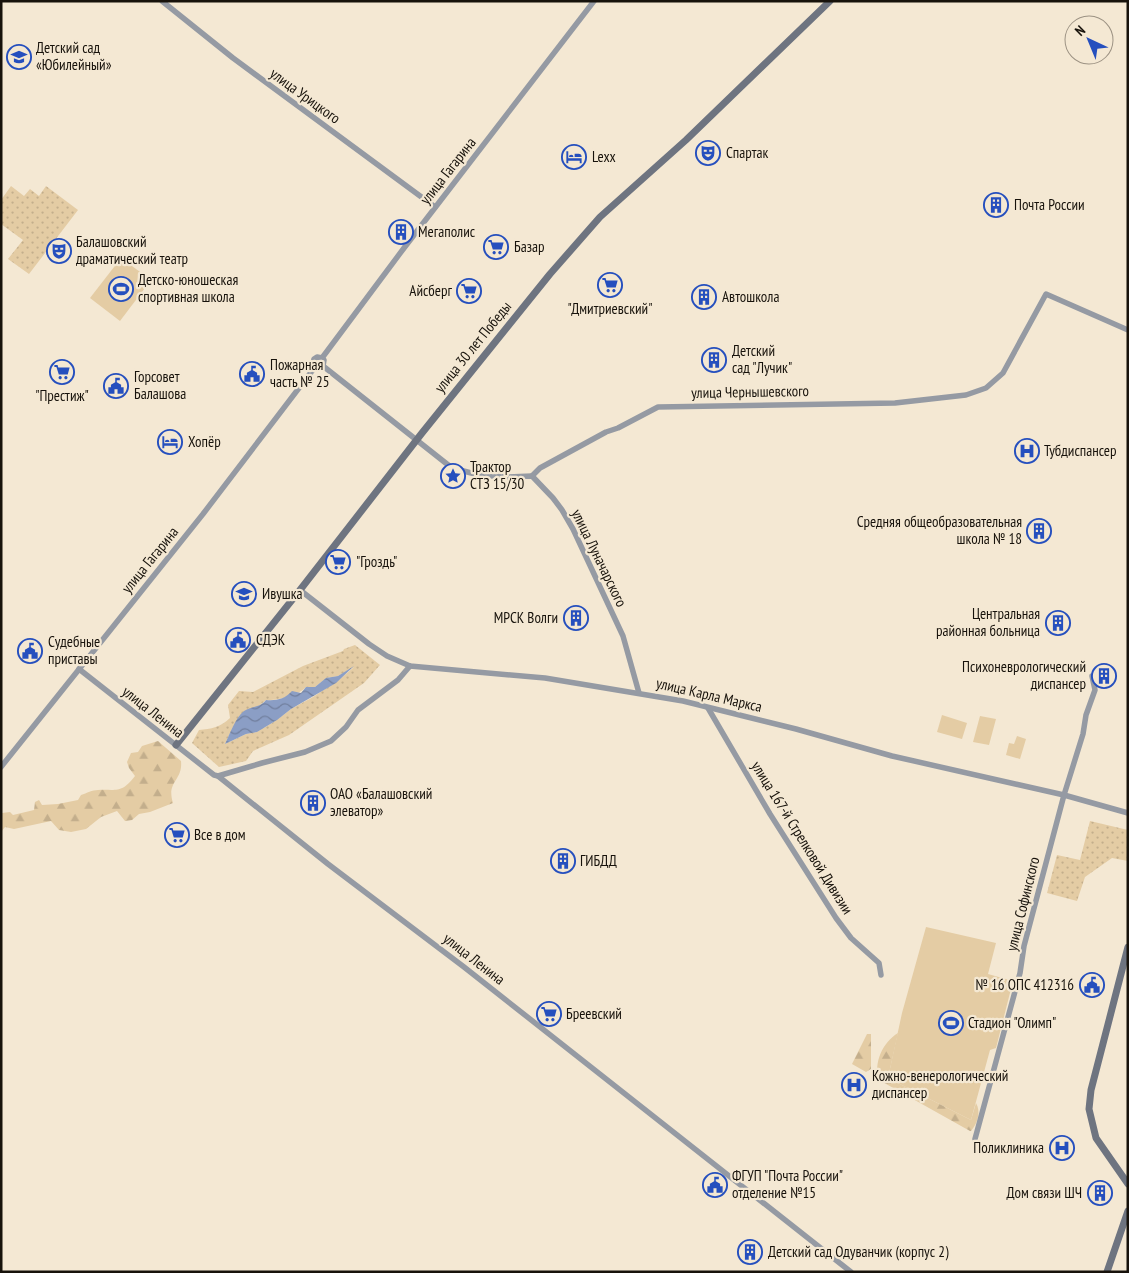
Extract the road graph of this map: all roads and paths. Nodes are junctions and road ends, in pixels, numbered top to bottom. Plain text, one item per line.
1 (162, 1) edge
2 (594, 1) edge
3 (830, 1) edge
4 (436, 207) junction
5 (1128, 330) edge
6 (322, 358) junction
7 (323, 366) junction
8 (315, 367) junction
9 (415, 441) junction
10 (532, 476) junction
11 (300, 590) junction
12 (410, 666) junction
13 (79, 669) junction
14 (1092, 676) dead end
15 (639, 692) junction
16 (708, 708) junction
17 (176, 745) junction
18 (1, 767) edge
19 (218, 776) junction
20 (1064, 795) junction
21 (1128, 813) edge
22 (1128, 947) edge
23 (881, 975) dead end
24 (975, 1139) dead end
25 (1128, 1184) edge
26 (1128, 1212) edge
27 (851, 1272) edge
28 (1107, 1272) edge

1 - 4 street, улица Урицкого
2 - 4 street, улица Гагарина
3 - 9 main road, улица 30 лет Победы
4 - 6 street, улица Гагарина
5 - 10 street, улица Чернышевского
6 - 7 street
6 - 8 street, улица Гагарина
7 - 8 street
7 - 9 street
8 - 13 street, улица Гагарина
9 - 10 street
9 - 11 main road, улица 30 лет Победы
10 - 15 street, улица Луначарского
11 - 12 street, улица Карла Маркса
11 - 17 main road, улица 30 лет Победы
12 - 15 street, улица Карла Маркса
12 - 19 street
13 - 17 street, улица Ленина
13 - 18 street, улица Гагарина
14 - 20 street, улица Софинского
15 - 16 street, улица Карла Маркса
16 - 20 street, улица Карла Маркса
16 - 23 street, улица 167-й Стрелковой Дивизии
17 - 19 street, улица Ленина
19 - 27 street, улица Ленина
20 - 21 street, улица Карла Маркса
20 - 24 street, улица Софинского
22 - 25 main road
26 - 28 main road

